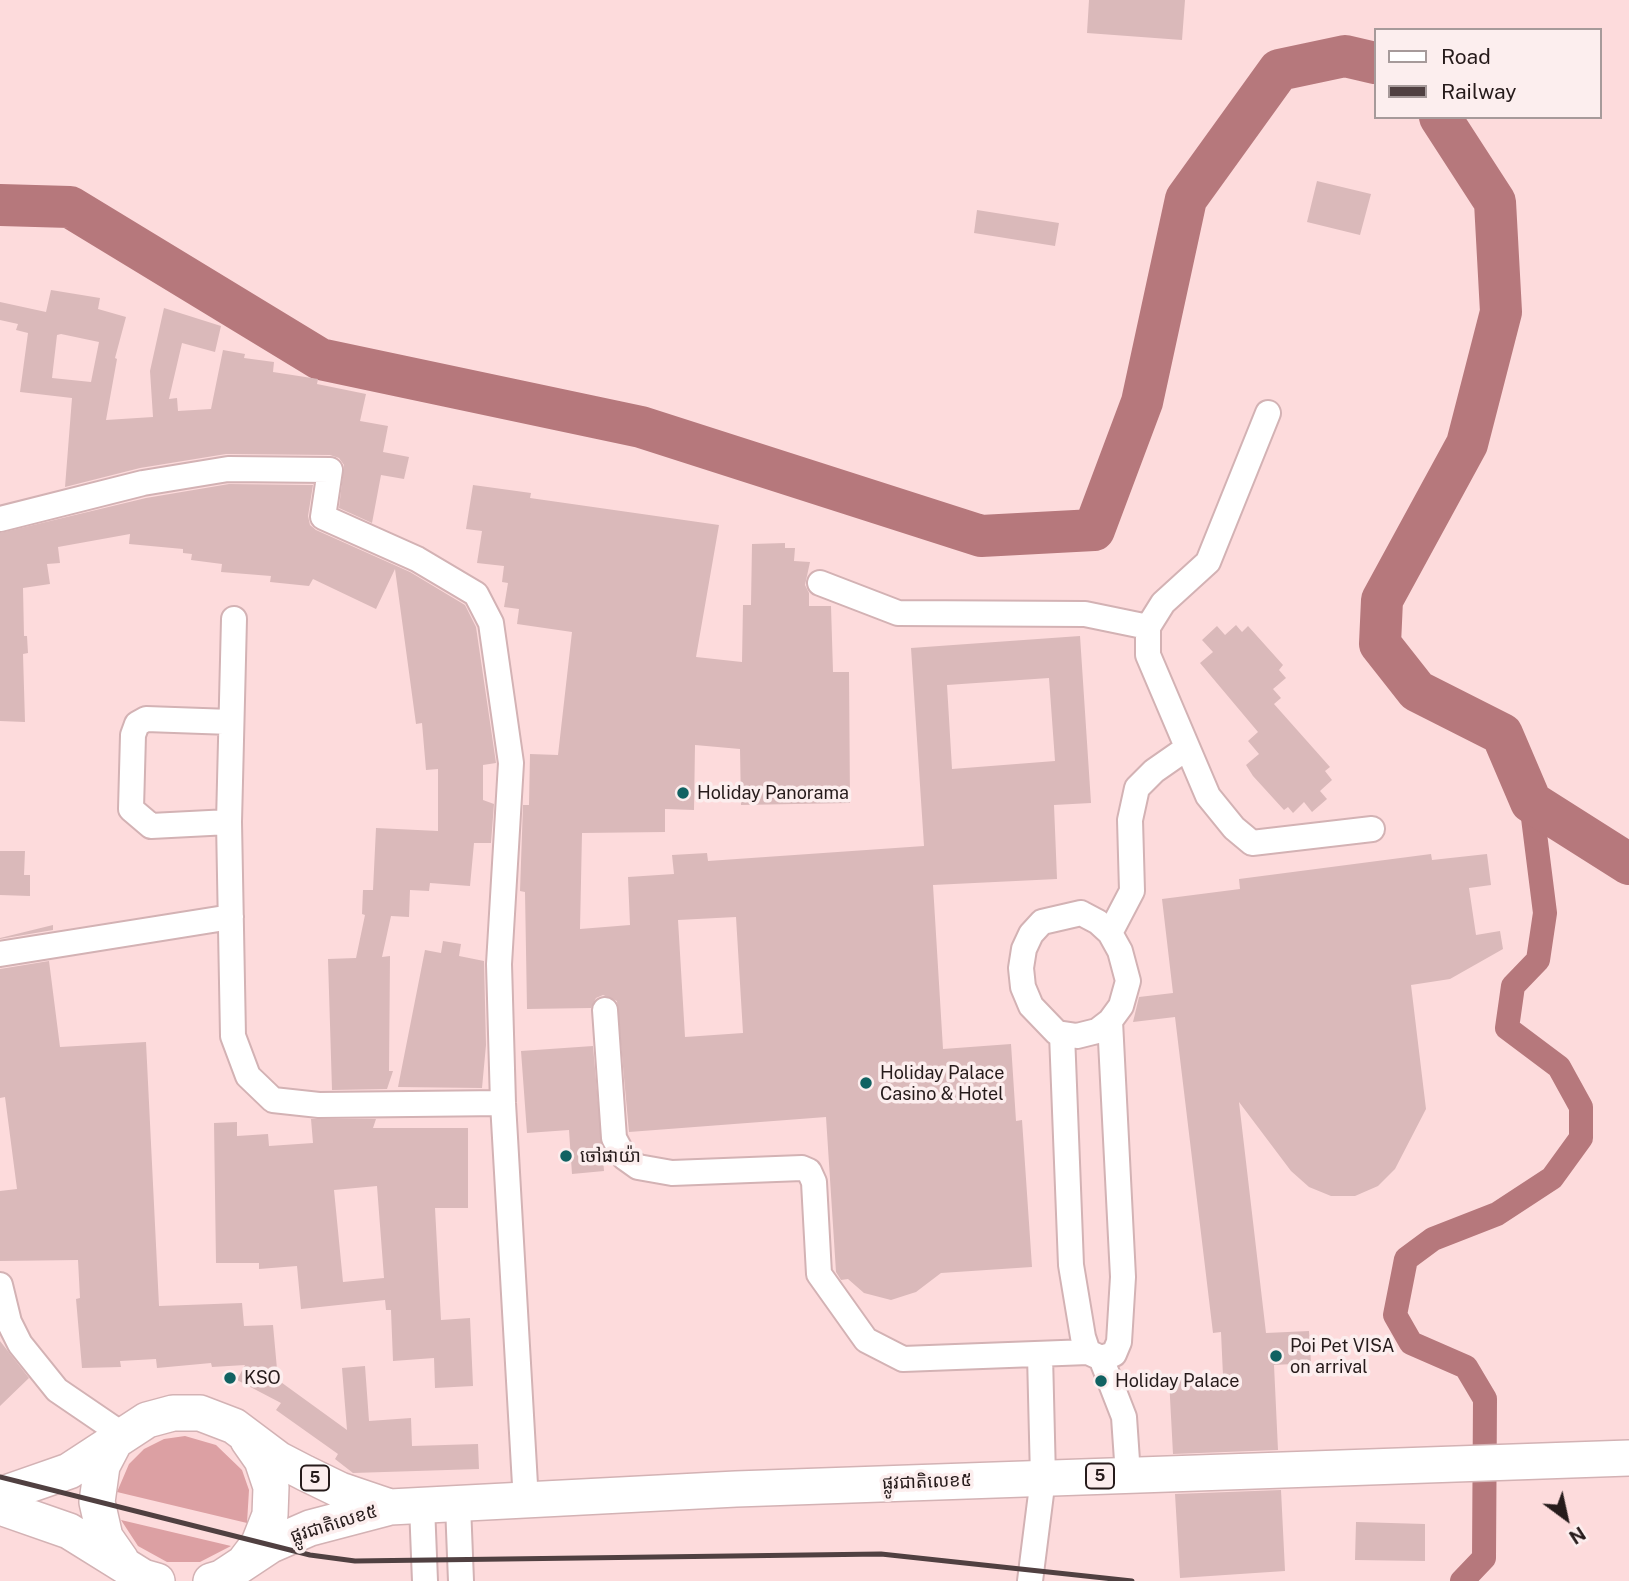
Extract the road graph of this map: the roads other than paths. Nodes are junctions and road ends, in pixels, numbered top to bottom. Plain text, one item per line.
1 (1268, 414) dead end
2 (0, 519) edge
3 (820, 583) dead end
4 (234, 618) dead end
5 (1148, 627) junction
6 (231, 722) junction
7 (1187, 748) junction
8 (229, 822) junction
9 (1372, 829) dead end
10 (231, 917) junction
11 (1110, 933) junction
12 (0, 954) edge
13 (605, 1010) dead end
14 (1110, 1021) junction
15 (1062, 1034) junction
16 (503, 1103) junction
17 (0, 1284) edge
18 (1040, 1355) junction
19 (1095, 1355) junction
20 (246, 1437) junction
21 (118, 1440) junction
22 (1629, 1458) edge
23 (1128, 1475) junction
24 (1043, 1478) junction
25 (0, 1495) edge
26 (526, 1502) junction
27 (458, 1504) junction
28 (406, 1506) junction
29 (0, 1507) edge
30 (121, 1560) junction
31 (243, 1563) junction
32 (157, 1581) edge
33 (211, 1581) edge
34 (425, 1581) edge
35 (461, 1581) edge
36 (1030, 1581) edge

1 - 5 street
2 - 16 street
3 - 5 street
4 - 6 street
5 - 7 street
6 - 8 street
6 - 8 street
7 - 9 street
7 - 11 street
8 - 10 street
10 - 12 street
10 - 16 street
11 - 14 street
11 - 15 street
13 - 18 street
14 - 15 street
14 - 19 street
15 - 19 street
16 - 26 street
17 - 21 street
18 - 19 street
18 - 24 street
19 - 23 street
20 - 21 highway, ផ្លូវជាតិលេខ៥ / 5
20 - 28 highway, ផ្លូវជាតិលេខ៥ / 5
20 - 31 highway, ផ្លូវជាតិលេខ៥
21 - 25 highway, ផ្លូវជាតិលេខ៥ / 5
21 - 30 highway
22 - 23 highway, ផ្លូវជាតិលេខ៥ / 5
23 - 24 highway, ផ្លូវជាតិលេខ៥ / 5
24 - 26 highway, ផ្លូវជាតិលេខ៥ / 5
24 - 36 street
26 - 27 highway, ផ្លូវជាតិលេខ៥ / 5
27 - 28 highway, ផ្លូវជាតិលេខ៥ / 5
27 - 35 street
28 - 31 highway, ផ្លូវជាតិលេខ៥ / 5
28 - 34 street
29 - 30 highway
30 - 32 highway
31 - 33 highway, ផ្លូវជាតិលេខ៥ / 5

